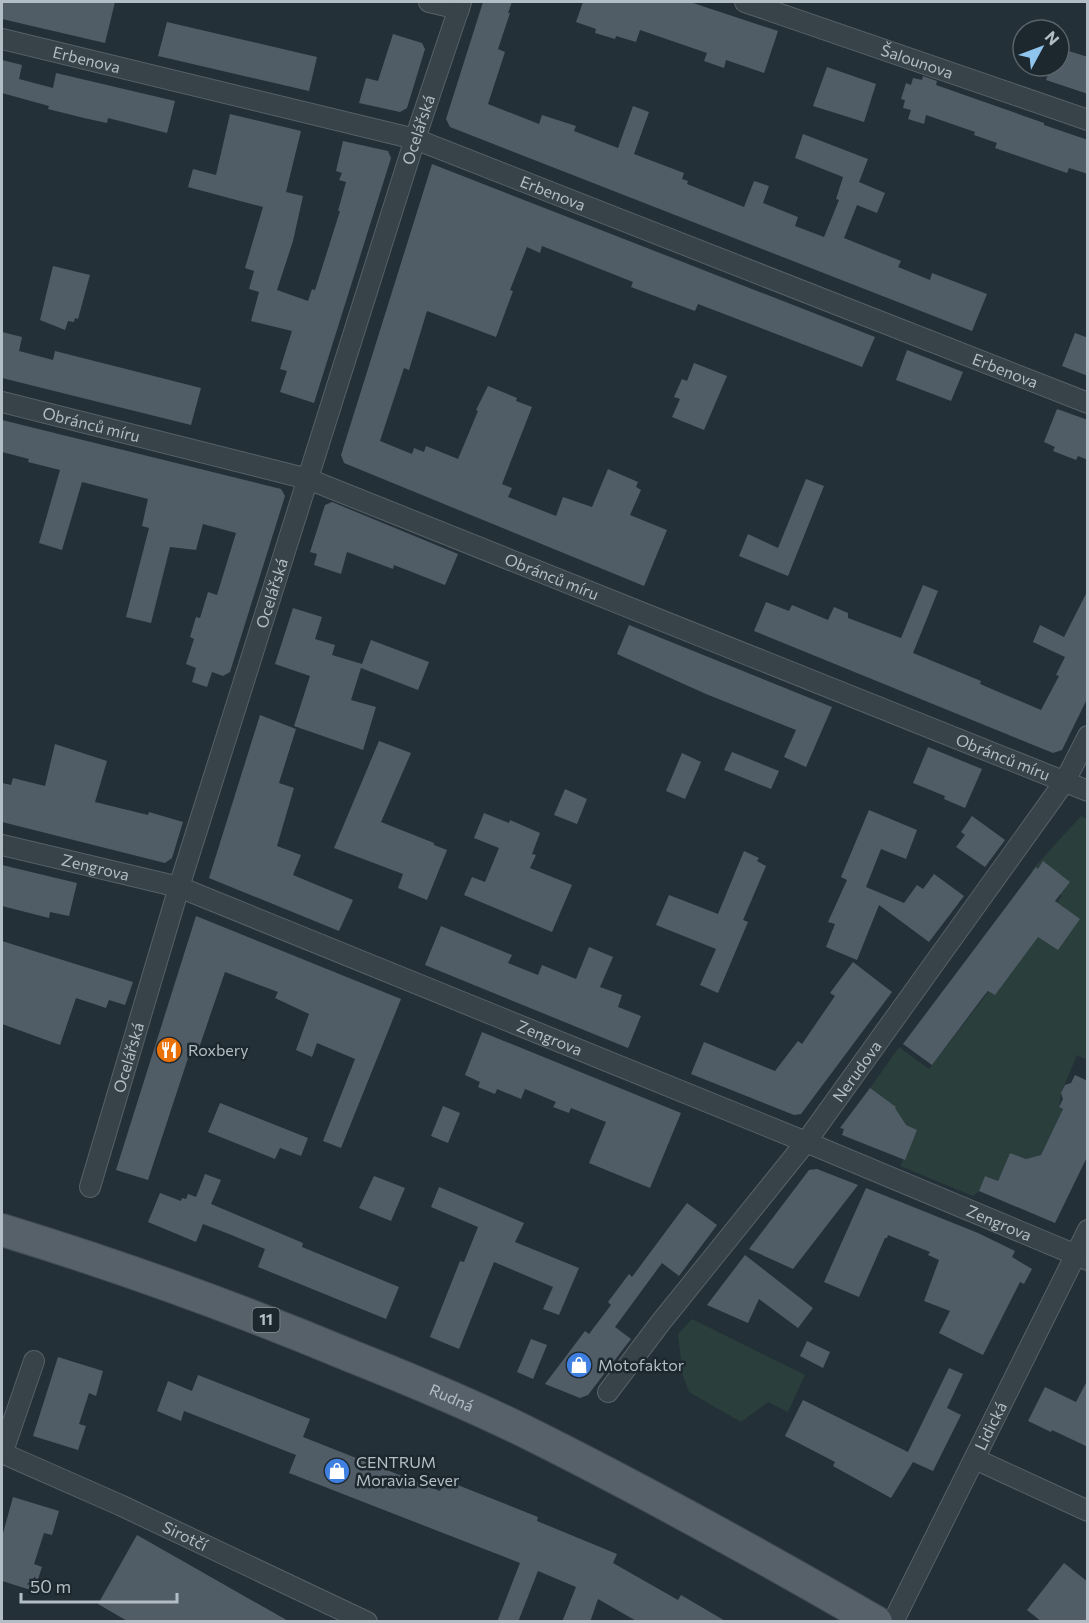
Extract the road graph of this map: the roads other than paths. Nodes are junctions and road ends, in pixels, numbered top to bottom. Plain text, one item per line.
1 (429, 2) edge
2 (745, 2) edge
3 (460, 5) edge
4 (2, 39) edge
5 (1088, 120) edge
6 (415, 139) junction
7 (2, 402) edge
8 (1088, 403) edge
9 (308, 479) junction
10 (1088, 736) edge
11 (1065, 781) junction
12 (1088, 791) edge
13 (2, 845) edge
14 (179, 887) junction
15 (806, 1142) junction
16 (90, 1186) dead end
17 (2, 1230) edge
18 (1088, 1230) edge
19 (1082, 1257) edge
20 (33, 1361) dead end
21 (608, 1392) dead end
22 (2, 1453) edge
23 (975, 1459) junction
24 (1088, 1511) edge
25 (367, 1622) edge
26 (876, 1622) edge
27 (893, 1622) edge

1 - 3 street
2 - 5 street, Šalounova
3 - 6 street, Ocelářská
4 - 6 street, Erbenova
6 - 8 street, Erbenova
6 - 9 street, Ocelářská
7 - 9 street, Obránců míru
9 - 11 street, Obránců míru
9 - 14 street, Ocelářská
10 - 11 street, Nerudova
11 - 12 street, Obránců míru
11 - 15 street, Nerudova
13 - 14 street, Zengrova
14 - 15 street, Zengrova
14 - 16 street, Ocelářská
15 - 19 street, Zengrova
15 - 21 street, Nerudova
17 - 26 main road, Rudná / 11
18 - 19 street, Lidická
19 - 23 street, Lidická
20 - 22 street
22 - 25 street, Sirotčí
23 - 24 street
23 - 27 street, Lidická

